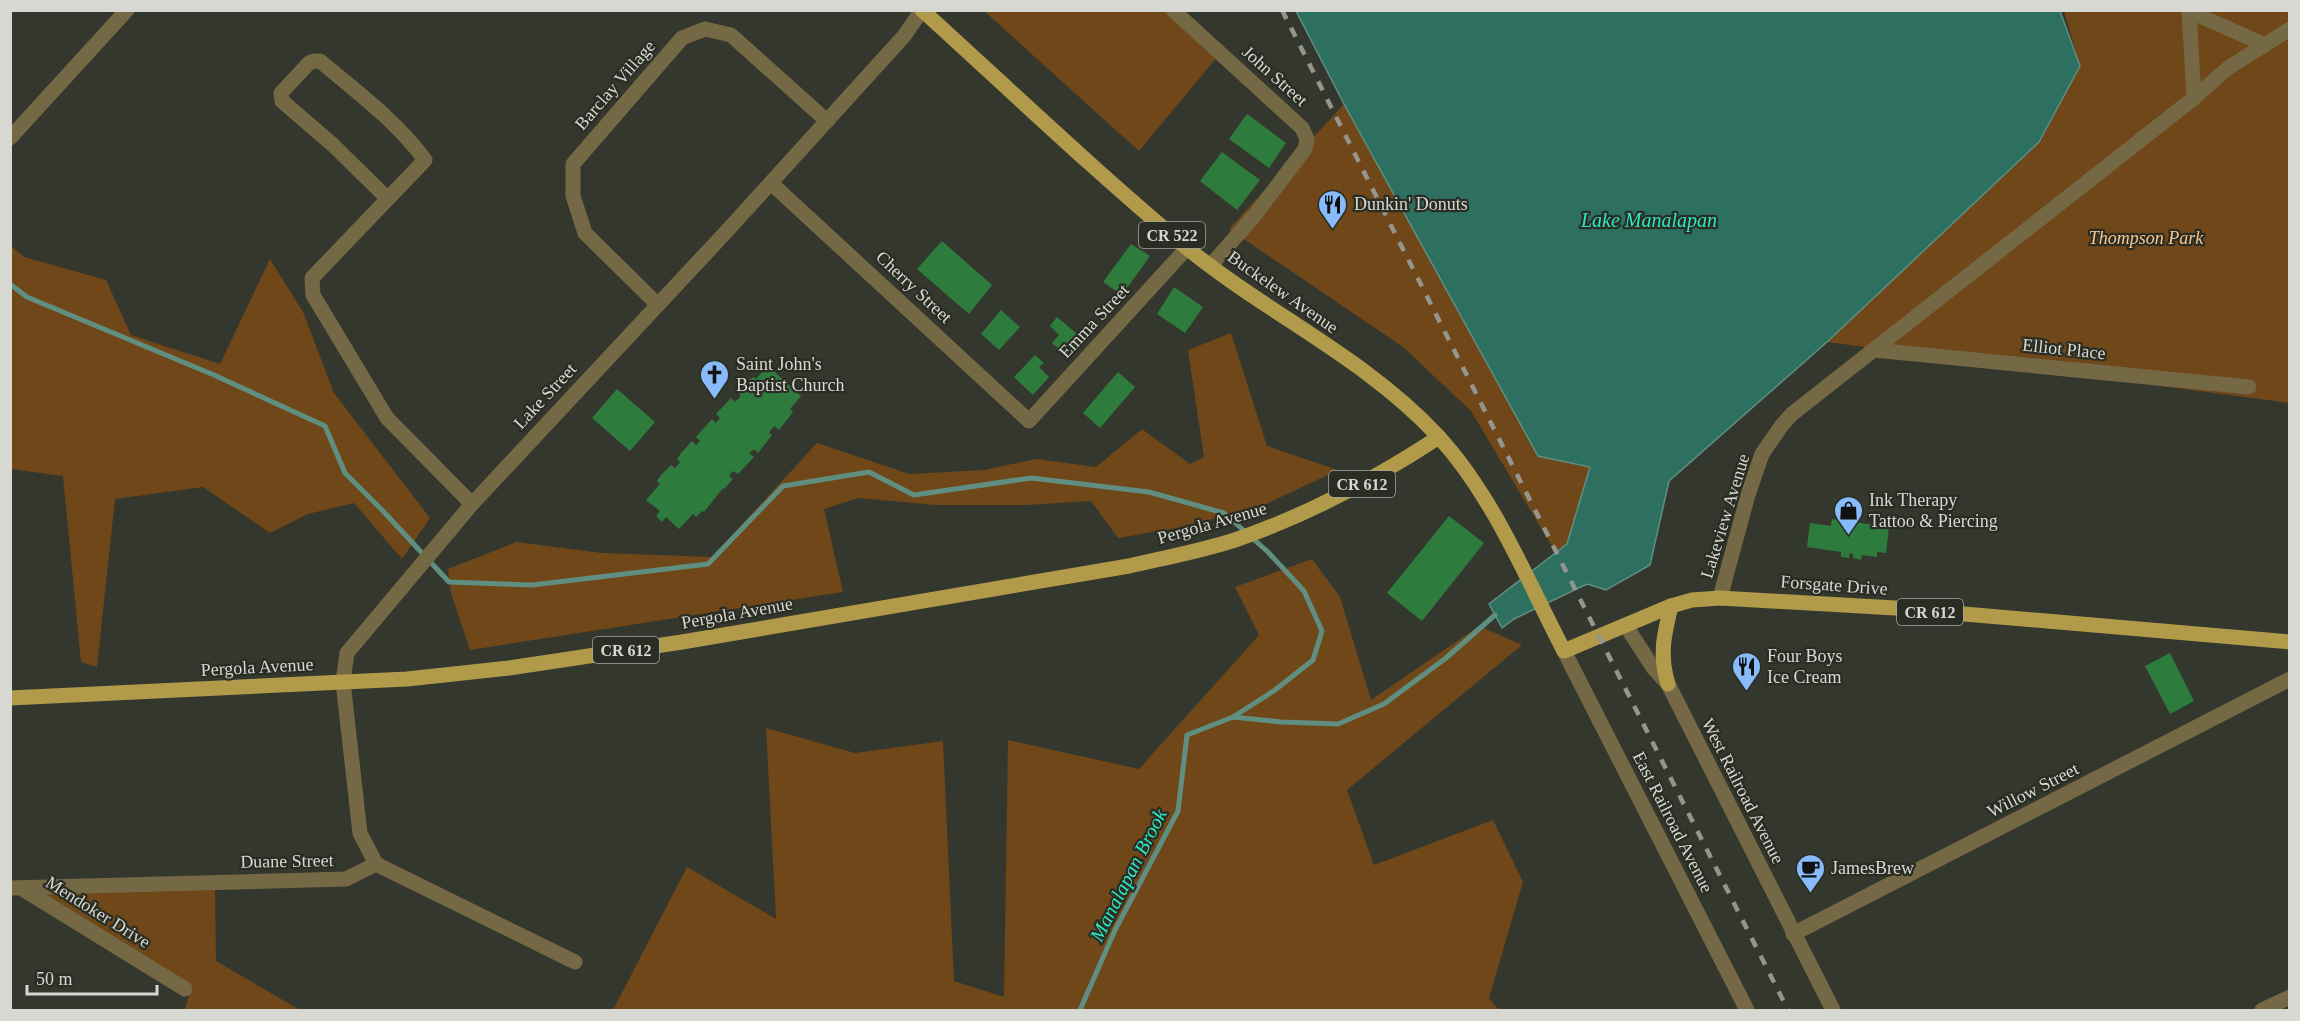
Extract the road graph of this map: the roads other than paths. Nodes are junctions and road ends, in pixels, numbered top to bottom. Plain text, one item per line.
1 (127, 10) edge
2 (922, 10) edge
3 (1173, 10) edge
4 (2189, 11) edge
5 (2289, 29) edge
6 (2263, 44) junction
7 (2194, 98) junction
8 (826, 121) junction
9 (10, 138) edge
10 (771, 183) junction
11 (387, 198) junction
12 (1187, 248) junction
13 (1210, 265) junction
14 (658, 305) junction
15 (1874, 351) junction
16 (2249, 387) dead end
17 (1029, 421) joint
18 (1440, 437) junction
19 (472, 504) junction
20 (1720, 598) junction
21 (1671, 606) junction
22 (1626, 626) junction
23 (2289, 642) edge
24 (1564, 651) junction
25 (2289, 679) edge
26 (343, 682) junction
27 (1668, 684) junction
28 (10, 698) edge
29 (376, 864) junction
30 (16, 888) edge
31 (1793, 934) junction
32 (575, 962) dead end
33 (185, 989) dead end
34 (2289, 997) edge
35 (1747, 1011) edge
36 (1833, 1011) edge
37 (2262, 1011) edge

1 - 9 street
2 - 8 street, Lake Street
2 - 12 main road, Buckelew Avenue / CR 522
3 - 13 street, John Street
4 - 6 street
4 - 7 street
5 - 6 street, Lakeview Avenue
6 - 7 street, Lakeview Avenue
7 - 15 street, Lakeview Avenue
8 - 10 street, Lake Street
8 - 14 street, Barclay Village
10 - 14 street, Lake Street
10 - 17 street, Cherry Street
11 - 11 street
11 - 19 street
12 - 13 main road, Buckelew Avenue / CR 522
12 - 17 street, Emma Street
13 - 18 main road, Buckelew Avenue / CR 522
14 - 19 street, Lake Street
15 - 16 street, Elliot Place
15 - 20 street, Lakeview Avenue
18 - 24 main road, Buckelew Avenue / CR 522
18 - 26 main road, Pergola Avenue / CR 612
19 - 26 street, Lake Street
20 - 21 main road, Forsgate Drive / CR 612
20 - 23 main road, Forsgate Drive / CR 612
21 - 22 main road, Forsgate Drive / CR 612
21 - 27 main road
22 - 24 main road, Forsgate Drive / CR 612
22 - 27 street, West Railroad Avenue
24 - 35 street, East Railroad Avenue / CR 522
25 - 31 street, Willow Street
26 - 28 main road, Pergola Avenue / CR 612
26 - 29 street, Lake Street
27 - 31 street, West Railroad Avenue
29 - 30 street, Duane Street
29 - 32 street
30 - 33 street, Mendoker Drive
31 - 36 street, West Railroad Avenue
34 - 37 street

